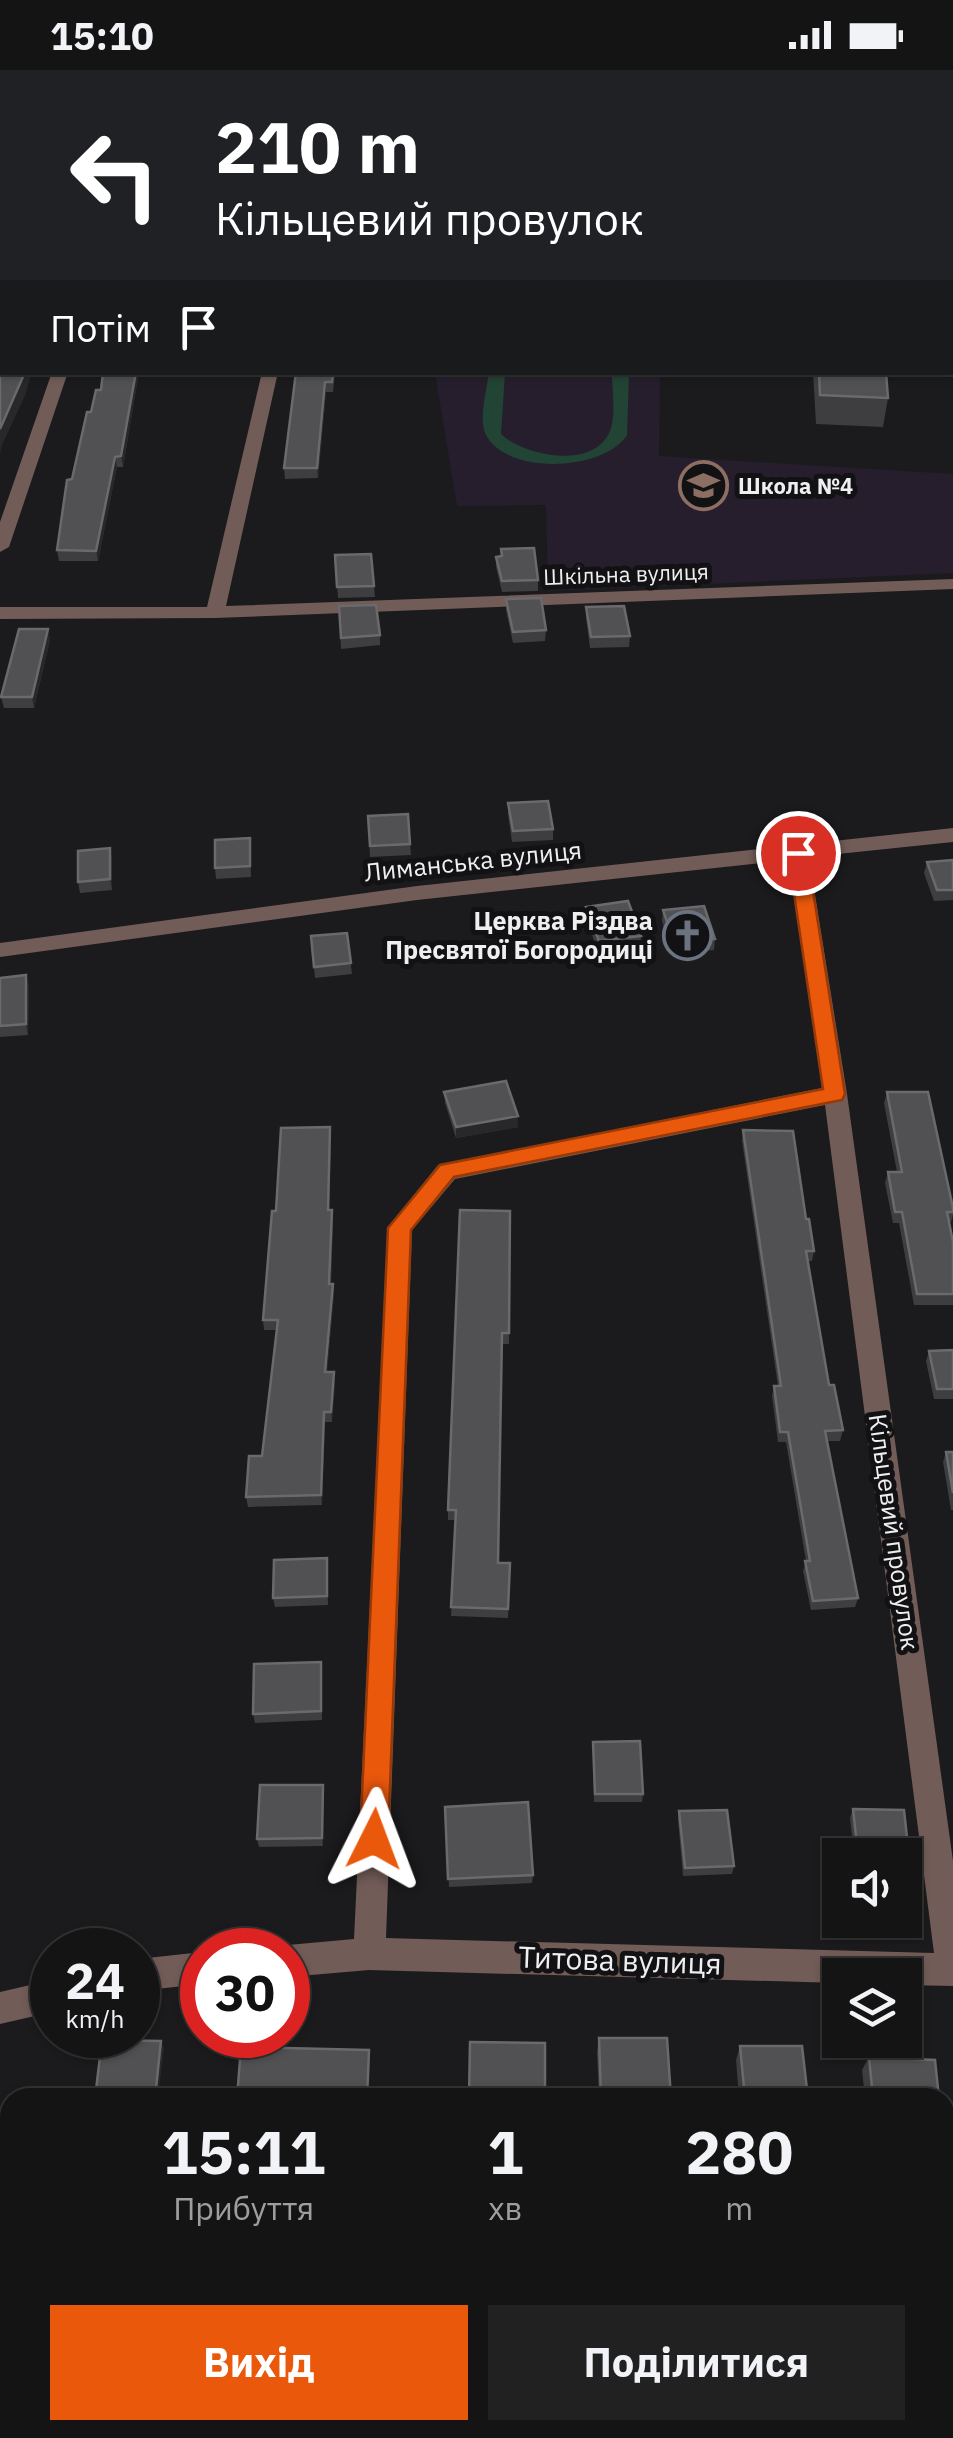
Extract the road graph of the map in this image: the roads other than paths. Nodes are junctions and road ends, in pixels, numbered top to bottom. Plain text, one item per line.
1 (59, 375) edge
2 (269, 375) edge
3 (0, 547) edge
4 (953, 584) edge
5 (215, 612) junction
6 (0, 613) edge
7 (953, 835) edge
8 (798, 853) junction
9 (0, 950) edge
10 (835, 1094) junction
11 (369, 1954) junction
12 (310, 1959) edge
13 (953, 1970) edge
14 (30, 2001) edge
15 (0, 2008) edge

1 - 3 street
2 - 5 street
4 - 5 street, Шкільна вулиця
5 - 6 street, Шкільна вулиця
7 - 8 street, Лиманська вулиця
8 - 9 street, Лиманська вулиця
8 - 10 street, Кільцевий провулок
10 - 11 street
10 - 13 street, Кільцевий провулок
11 - 12 street, Титова вулиця
11 - 13 street, Титова вулиця
14 - 15 street

